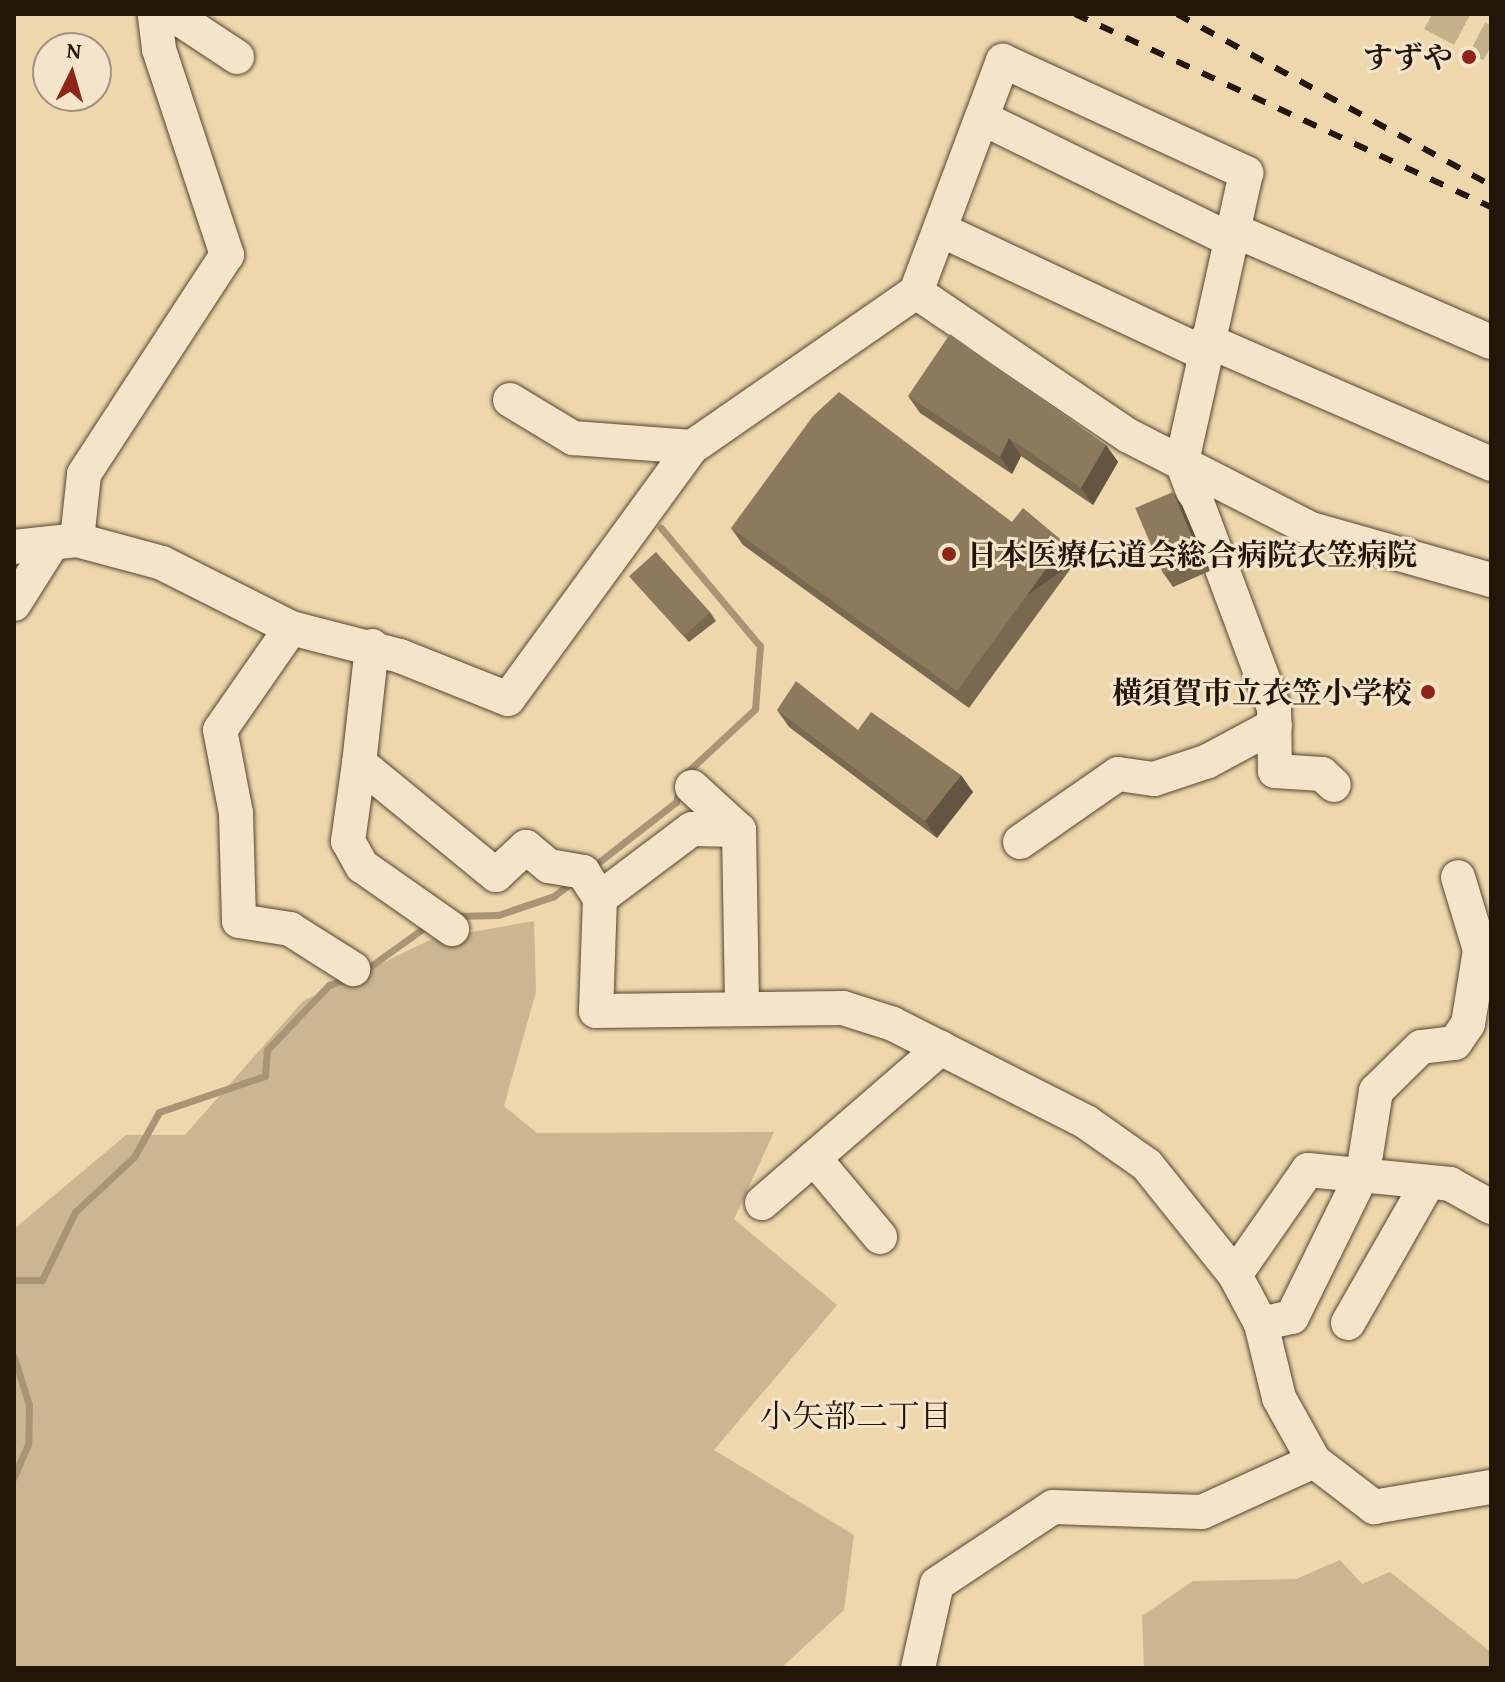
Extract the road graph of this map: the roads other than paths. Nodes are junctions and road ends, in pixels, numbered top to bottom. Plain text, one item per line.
1 (155, 14) edge
2 (172, 14) edge
3 (237, 57) dead end
4 (982, 118) junction
5 (941, 230) junction
6 (1230, 234) junction
7 (916, 292) junction
8 (1491, 342) edge
9 (1205, 346) junction
10 (510, 400) dead end
11 (692, 447) junction
12 (1182, 462) junction
13 (1491, 464) edge
14 (64, 542) junction
15 (14, 547) edge
16 (1491, 580) edge
17 (14, 604) edge
18 (291, 628) junction
19 (372, 646) junction
20 (1275, 725) junction
21 (359, 763) junction
22 (1334, 785) dead end
23 (692, 787) dead end
24 (739, 830) junction
25 (1020, 842) dead end
26 (1458, 877) dead end
27 (600, 898) junction
28 (452, 929) dead end
29 (353, 969) dead end
30 (742, 1008) junction
31 (941, 1048) junction
32 (814, 1158) junction
33 (1363, 1173) junction
34 (1428, 1183) junction
35 (762, 1203) dead end
36 (1491, 1207) edge
37 (880, 1237) dead end
38 (1235, 1275) junction
39 (1348, 1323) dead end
40 (1261, 1324) junction
41 (1314, 1461) junction
42 (1491, 1487) edge
43 (918, 1668) edge

1 - 14 street
2 - 3 street
4 - 5 street
4 - 6 street
4 - 6 street
5 - 7 street
5 - 9 street
6 - 8 street
6 - 9 street
7 - 11 street
7 - 12 street
9 - 12 street
9 - 13 street
10 - 11 street
11 - 19 street
12 - 16 street
12 - 20 street
14 - 15 street
14 - 17 street
14 - 18 street
18 - 19 street
18 - 29 street
19 - 21 street
20 - 22 street
20 - 25 street
21 - 27 street
21 - 28 street
23 - 24 street
24 - 27 street
24 - 30 street
26 - 33 street
27 - 30 street
30 - 31 street
31 - 32 street
31 - 38 street
32 - 35 street
32 - 37 street
33 - 34 street
33 - 38 street
33 - 40 street
34 - 36 street
34 - 39 street
38 - 40 street
40 - 41 street
41 - 42 street
41 - 43 street

